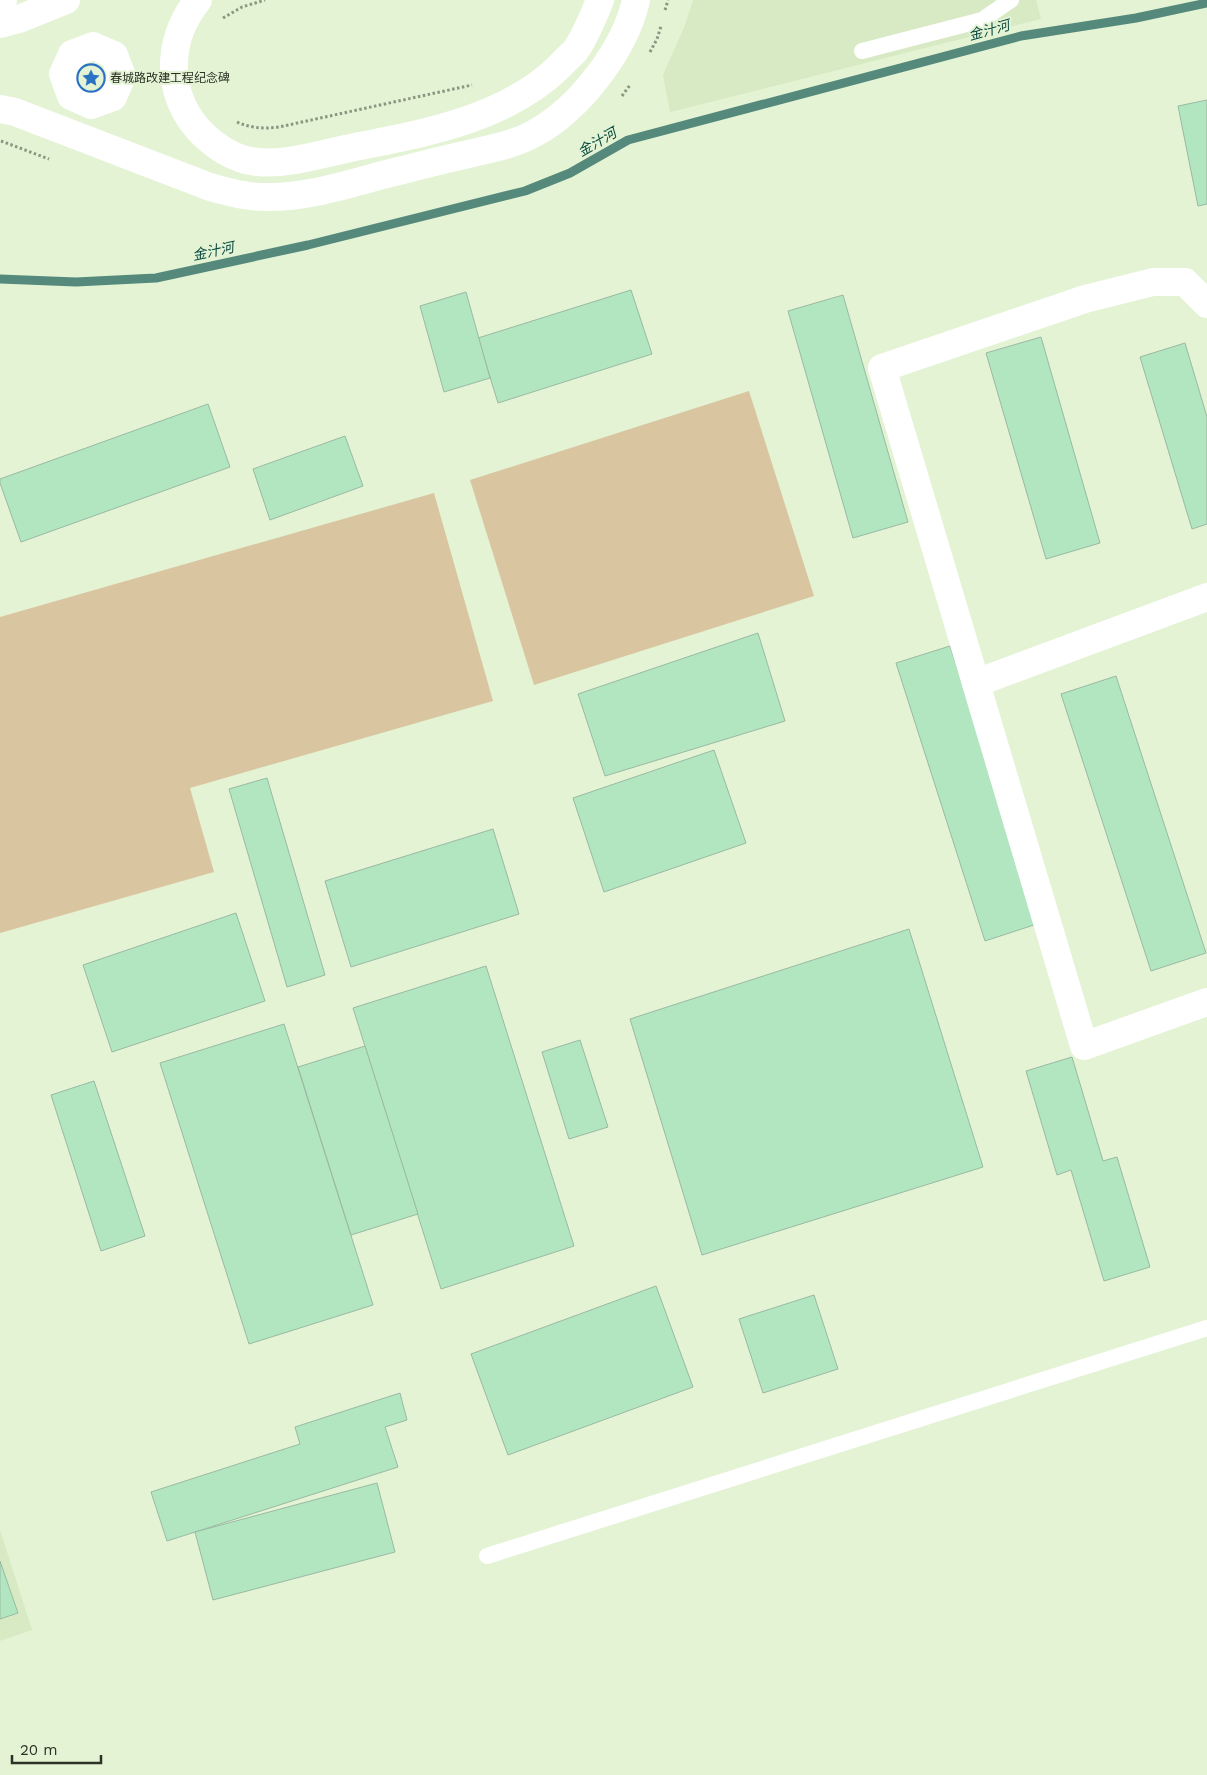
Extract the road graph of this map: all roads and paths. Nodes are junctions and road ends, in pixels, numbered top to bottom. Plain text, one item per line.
1 (66, 0) edge
2 (198, 0) edge
3 (266, 0) edge
4 (600, 0) edge
5 (636, 0) edge
6 (1011, 0) edge
7 (0, 24) edge
8 (218, 24) dead end
9 (862, 52) dead end
10 (478, 84) dead end
11 (0, 109) edge
12 (236, 121) dead end
13 (1207, 304) edge
14 (1207, 597) edge
15 (976, 683) junction
16 (1207, 1002) edge
17 (1207, 1328) edge
18 (487, 1556) dead end

1 - 7 street
2 - 4 street
3 - 8 path
5 - 11 street
6 - 9 lane
10 - 12 path
13 - 15 street
14 - 15 street
15 - 16 street
17 - 18 lane

